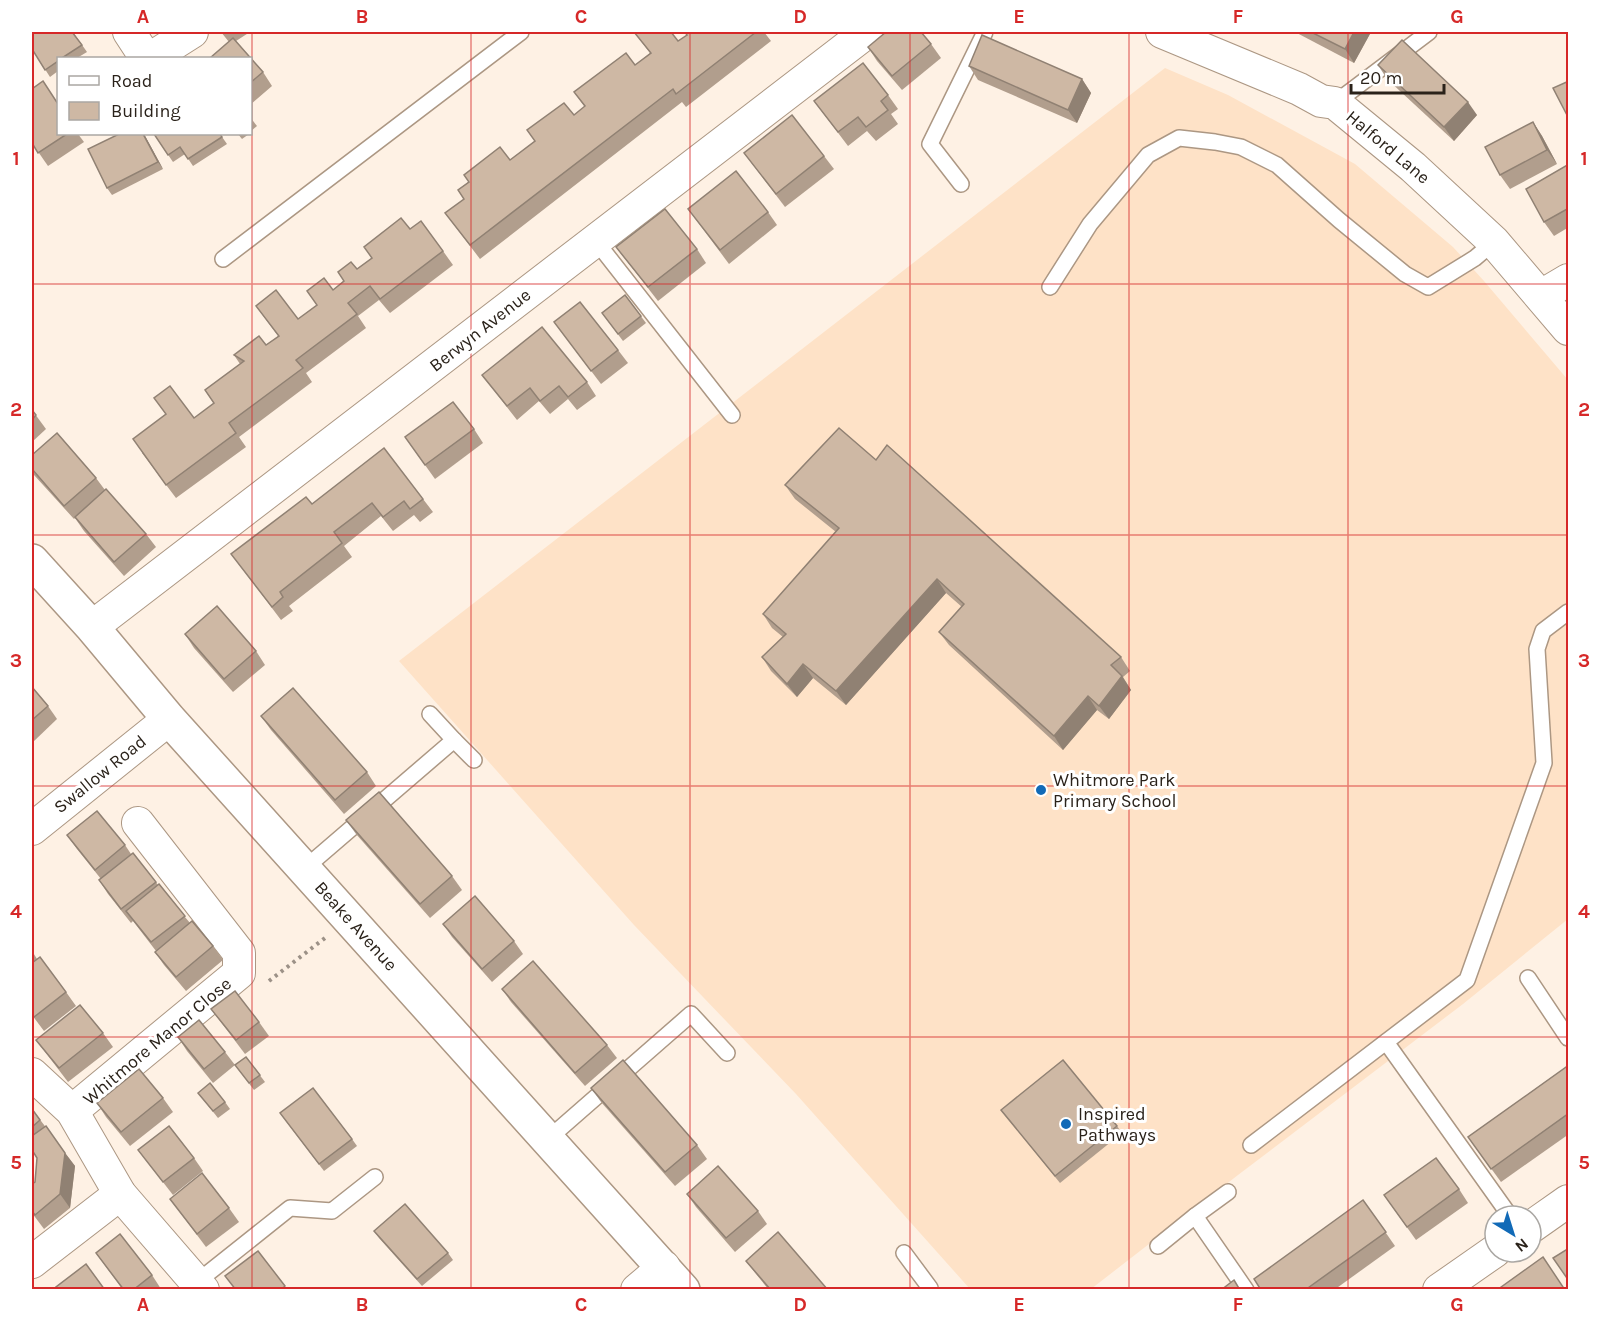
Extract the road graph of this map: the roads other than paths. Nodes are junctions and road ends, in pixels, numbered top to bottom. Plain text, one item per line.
1 (129, 32) edge
2 (192, 32) edge
3 (521, 32) edge
4 (867, 32) edge
5 (985, 32) edge
6 (1162, 32) edge
7 (1429, 32) edge
8 (147, 57) edge
9 (150, 57) edge
10 (1335, 103) junction
11 (961, 184) dead end
12 (596, 240) junction
13 (1494, 242) junction
14 (223, 259) dead end
15 (1569, 280) edge
16 (1050, 287) dead end
17 (1541, 296) junction
18 (1569, 329) edge
19 (732, 415) dead end
20 (32, 561) edge
21 (1569, 612) edge
22 (92, 627) junction
23 (430, 714) dead end
24 (169, 719) junction
25 (454, 740) junction
26 (474, 760) dead end
27 (138, 823) dead end
28 (32, 829) edge
29 (304, 869) junction
30 (1528, 978) dead end
31 (1569, 1038) edge
32 (1386, 1042) junction
33 (727, 1053) dead end
34 (32, 1074) edge
35 (72, 1111) junction
36 (548, 1139) junction
37 (1251, 1146) dead end
38 (375, 1177) dead end
39 (1228, 1192) dead end
40 (120, 1194) junction
41 (1569, 1201) edge
42 (1501, 1204) edge
43 (1195, 1216) junction
44 (1543, 1219) edge
45 (1158, 1246) dead end
46 (904, 1253) dead end
47 (1483, 1259) edge
48 (32, 1262) edge
49 (673, 1278) edge
50 (200, 1286) edge
51 (930, 1289) edge
52 (637, 1290) edge
53 (1246, 1290) edge
54 (1439, 1290) edge

1 - 8 street
2 - 9 street
3 - 14 lane
4 - 12 street, Berwyn Avenue
5 - 11 lane
6 - 10 street, Halford Lane
7 - 10 lane
10 - 13 street, Halford Lane
12 - 19 lane
12 - 22 street, Berwyn Avenue
13 - 16 lane
13 - 17 street, Halford Lane
15 - 17 street
17 - 18 street, Halford Lane
20 - 22 street, Beake Avenue
21 - 32 lane
22 - 24 street, Beake Avenue
23 - 25 lane
24 - 28 street, Swallow Road
24 - 29 street, Beake Avenue
25 - 26 lane
25 - 29 lane
27 - 35 street, Whitmore Manor Close
29 - 36 street, Beake Avenue
30 - 31 lane
32 - 37 lane
32 - 42 lane
33 - 36 lane
34 - 35 street, Whitmore Manor Close
35 - 40 street, Whitmore Manor Close
36 - 49 street, Beake Avenue
38 - 50 lane
39 - 43 lane
40 - 48 street
40 - 50 street, Whitmore Manor Close
41 - 44 street
43 - 45 lane
43 - 53 lane
46 - 51 lane
47 - 54 street
49 - 52 street

